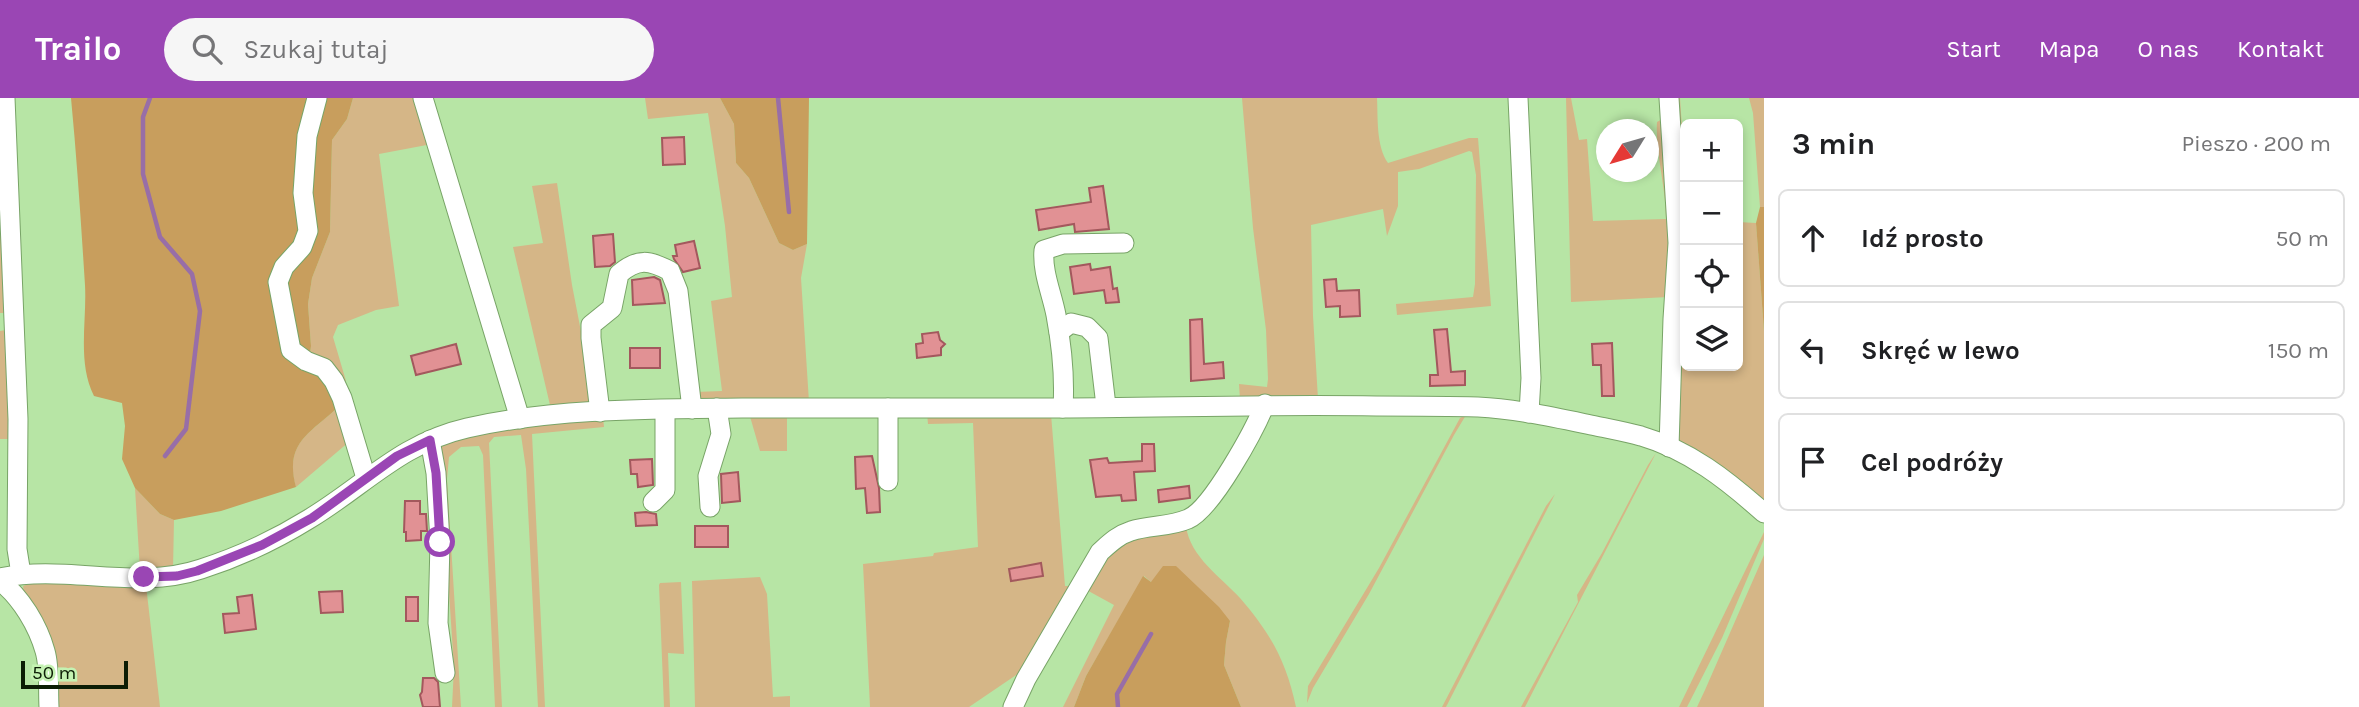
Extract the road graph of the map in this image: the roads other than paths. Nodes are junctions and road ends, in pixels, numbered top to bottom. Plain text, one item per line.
1 (5, 98) edge
2 (317, 98) edge
3 (423, 98) edge
4 (1518, 98) edge
5 (1669, 98) edge
6 (1124, 243) dead end
7 (1059, 332) junction
8 (1265, 404) junction
9 (1106, 406) junction
10 (718, 408) junction
11 (888, 408) junction
12 (1063, 408) junction
13 (692, 409) junction
14 (665, 410) junction
15 (600, 412) junction
16 (1529, 413) junction
17 (520, 419) junction
18 (430, 440) junction
19 (1669, 447) junction
20 (366, 478) junction
21 (888, 481) dead end
22 (653, 502) dead end
23 (710, 507) dead end
24 (1764, 513) edge
25 (21, 574) junction
26 (0, 580) edge
27 (445, 673) dead end
28 (49, 707) edge
29 (1013, 707) edge

1 - 25 street
2 - 20 street
3 - 17 street
4 - 16 street
5 - 19 street
6 - 7 street
7 - 9 street
7 - 12 street
8 - 9 street
8 - 16 street
8 - 29 street
9 - 12 street
10 - 11 street
10 - 13 street
10 - 23 street
11 - 12 street
11 - 21 street
13 - 14 street
13 - 15 street
14 - 15 street
14 - 22 street
15 - 17 street
16 - 19 street
17 - 18 street
18 - 20 street
18 - 27 street
19 - 24 street
20 - 25 street
25 - 26 street
26 - 28 street

